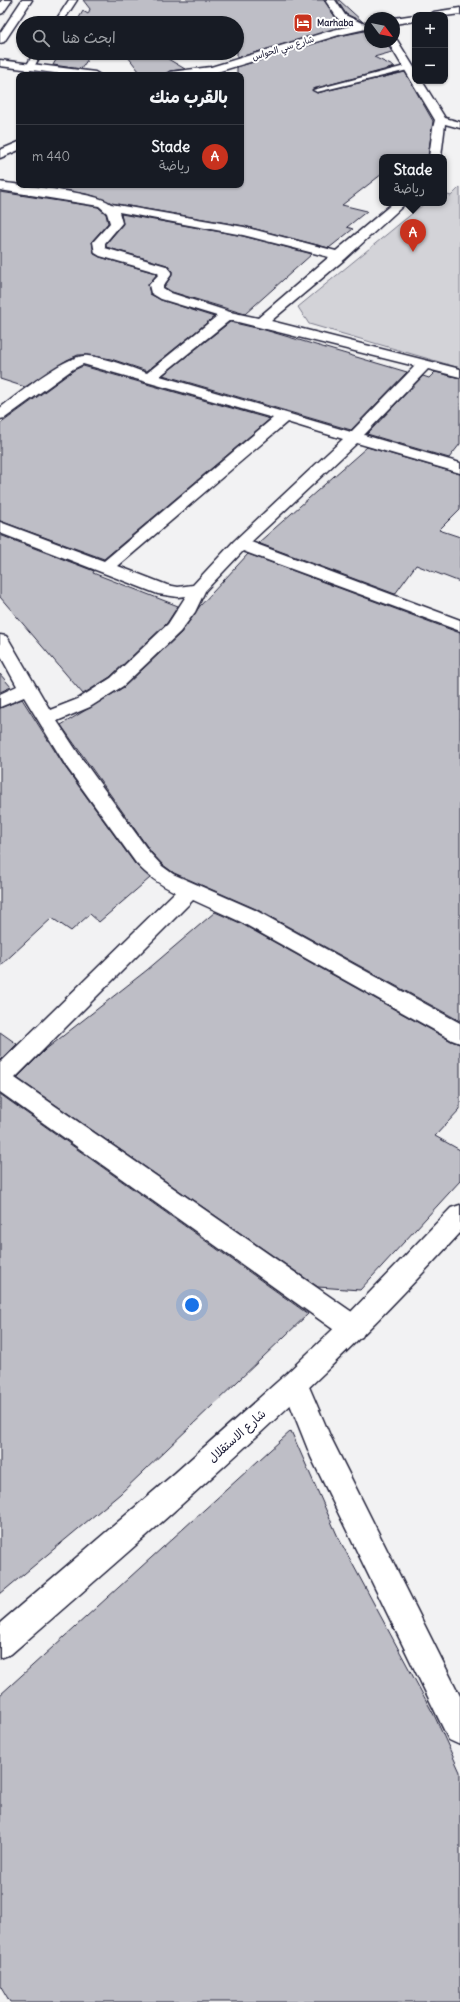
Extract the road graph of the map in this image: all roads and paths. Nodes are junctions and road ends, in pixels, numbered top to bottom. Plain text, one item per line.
1 (7, 0) edge
2 (26, 0) edge
3 (73, 0) edge
4 (330, 0) edge
5 (0, 11) edge
6 (460, 11) edge
7 (448, 13) edge
8 (63, 16) edge
9 (412, 18) edge
10 (400, 20) edge
11 (364, 24) edge
12 (364, 26) edge
13 (0, 40) edge
14 (397, 48) edge
15 (35, 60) edge
16 (244, 60) edge
17 (244, 60) edge
18 (0, 63) edge
19 (408, 67) junction
20 (214, 69) junction
21 (30, 71) edge
22 (0, 72) edge
23 (46, 72) edge
24 (192, 72) edge
25 (205, 72) edge
26 (412, 73) edge
27 (419, 84) edge
28 (317, 90) dead end
29 (441, 120) junction
30 (460, 125) edge
31 (16, 147) edge
32 (436, 154) edge
33 (0, 155) edge
34 (0, 186) edge
35 (397, 206) edge
36 (109, 207) junction
37 (340, 256) junction
38 (227, 315) junction
39 (261, 322) junction
40 (425, 364) junction
41 (460, 373) edge
42 (149, 378) junction
43 (3, 409) edge
44 (284, 417) junction
45 (353, 438) junction
46 (456, 462) edge
47 (0, 527) edge
48 (240, 544) junction
49 (106, 568) junction
50 (198, 589) junction
51 (460, 626) edge
52 (0, 640) edge
53 (28, 688) junction
54 (0, 702) edge
55 (46, 719) junction
56 (190, 890) junction
57 (460, 1034) edge
58 (0, 1079) edge
59 (460, 1216) edge
60 (353, 1328) junction
61 (295, 1384) junction
62 (0, 1643) edge
63 (460, 1729) edge

1 - 5 street
2 - 13 street
3 - 8 lane
4 - 11 street
6 - 7 street
9 - 10 street
12 - 17 street, شارع سي الحواس
14 - 19 street
15 - 21 lane
16 - 20 street, شارع سي الحواس
18 - 21 street
19 - 26 street
19 - 28 lane
20 - 24 street
20 - 25 street, شارع سي الحواس
21 - 22 street
21 - 23 street
27 - 29 street
29 - 30 street
29 - 32 street
31 - 33 street
34 - 36 street
35 - 37 street
36 - 37 street
36 - 38 street
37 - 39 street
38 - 39 street
38 - 42 street
39 - 40 street
40 - 41 street
40 - 45 street
42 - 43 street
42 - 44 street
44 - 45 street
44 - 49 street
45 - 46 street
45 - 48 street
47 - 49 street
48 - 50 street
48 - 51 street
49 - 50 street
50 - 55 street
52 - 53 street
53 - 54 street
53 - 55 street
55 - 56 street
56 - 57 street
56 - 58 street
58 - 60 street
59 - 60 street, شارع الاستقلال
60 - 61 street, شارع الاستقلال
61 - 62 street, شارع الاستقلال
61 - 63 street

